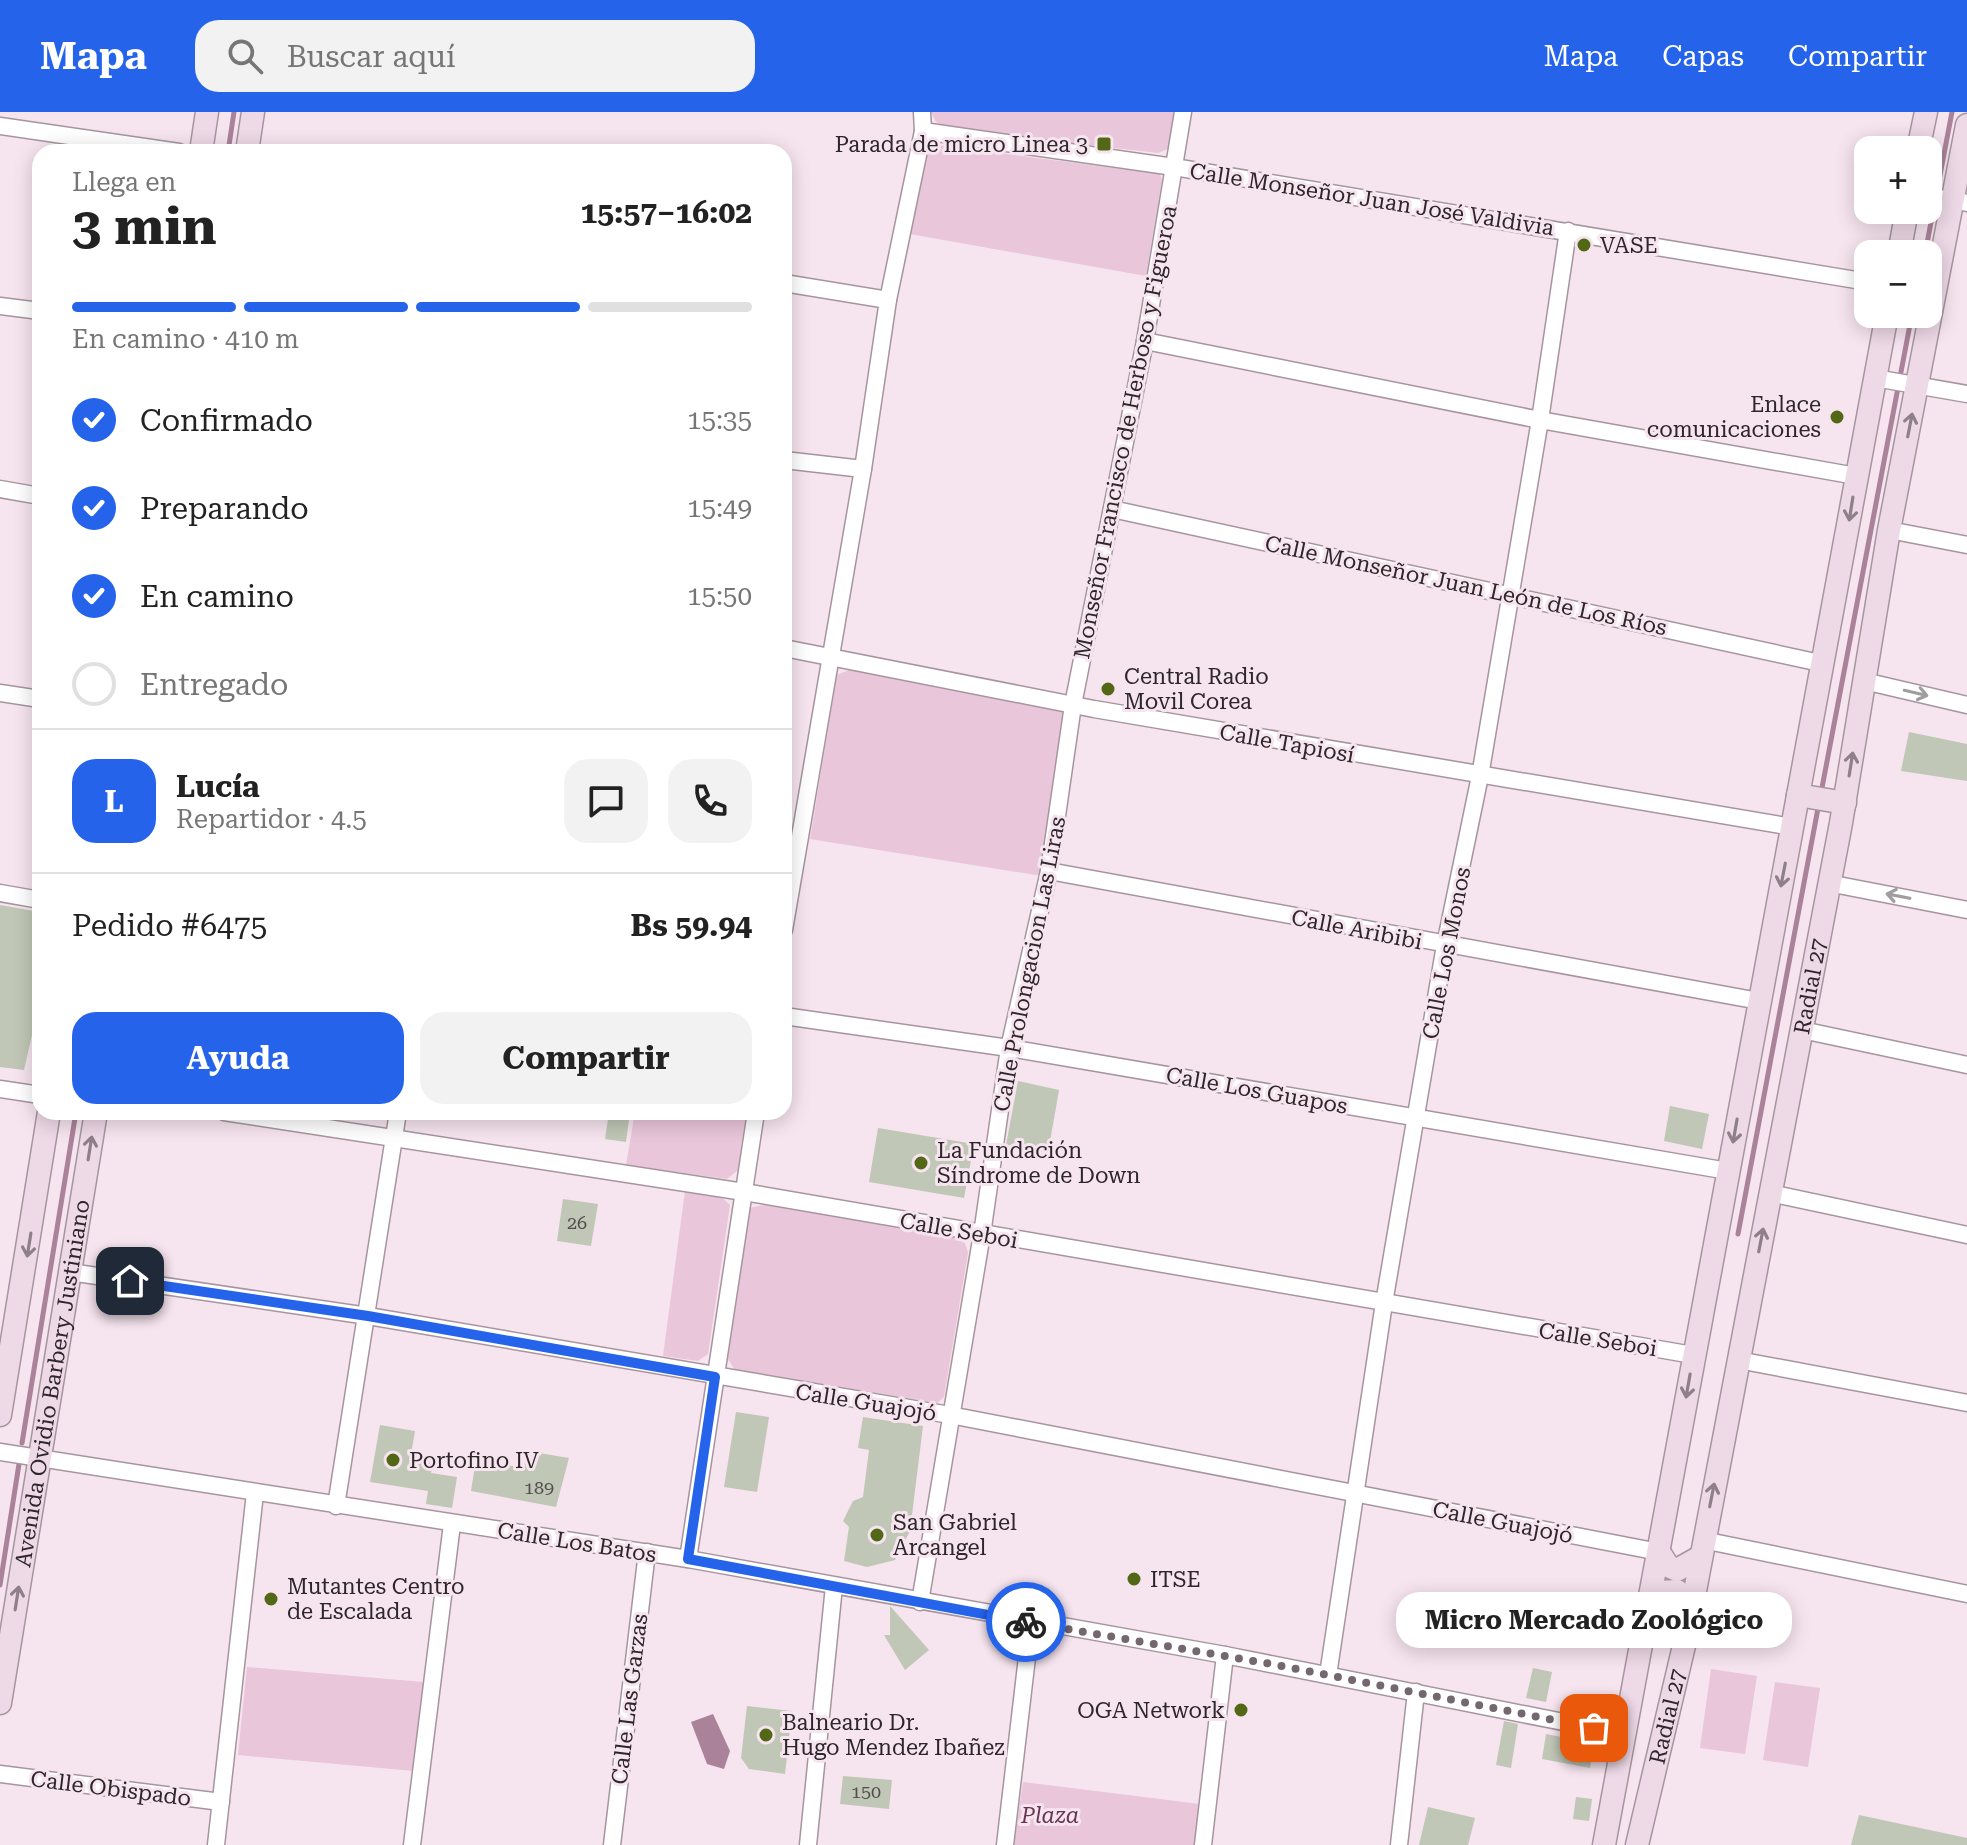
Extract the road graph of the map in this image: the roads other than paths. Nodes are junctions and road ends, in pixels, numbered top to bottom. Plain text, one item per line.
1 (207, 112) edge
2 (253, 112) edge
3 (922, 112) edge
4 (1183, 112) edge
5 (1926, 112) edge
6 (1967, 125) edge
7 (0, 126) edge
8 (923, 131) junction
9 (1921, 136) edge
10 (124, 144) edge
11 (202, 144) edge
12 (248, 144) edge
13 (1174, 167) junction
14 (1948, 199) edge
15 (1568, 231) junction
16 (1854, 280) edge
17 (792, 284) edge
18 (888, 300) junction
19 (0, 306) edge
20 (32, 310) edge
21 (1885, 328) edge
22 (1145, 341) junction
23 (1878, 378) junction
24 (1911, 384) junction
25 (1967, 394) edge
26 (1540, 420) junction
27 (792, 461) edge
28 (863, 469) junction
29 (1856, 476) junction
30 (0, 489) edge
31 (32, 495) edge
32 (1112, 509) junction
33 (1889, 530) junction
34 (1967, 545) edge
35 (1510, 594) junction
36 (792, 649) edge
37 (830, 656) junction
38 (1820, 663) junction
39 (1864, 681) junction
40 (0, 693) edge
41 (32, 698) edge
42 (1073, 705) junction
43 (1967, 705) edge
44 (1480, 776) junction
45 (1802, 796) junction
46 (1838, 802) junction
47 (1792, 827) junction
48 (792, 834) edge
49 (1049, 871) junction
50 (1828, 883) junction
51 (0, 893) edge
52 (32, 899) edge
53 (1967, 910) edge
54 (1445, 945) junction
55 (1759, 1001) junction
56 (792, 1017) edge
57 (1802, 1030) junction
58 (1009, 1048) junction
59 (1967, 1065) edge
60 (0, 1089) edge
61 (32, 1094) edge
62 (1416, 1118) junction
63 (47, 1120) edge
64 (95, 1120) edge
65 (274, 1120) edge
66 (397, 1120) edge
67 (755, 1120) edge
68 (394, 1139) junction
69 (1728, 1171) junction
70 (744, 1192) junction
71 (1770, 1193) junction
72 (982, 1234) junction
73 (1967, 1235) edge
74 (70, 1272) junction
75 (1384, 1303) junction
76 (9, 1316) edge
77 (368, 1316) junction
78 (1693, 1355) junction
79 (1738, 1360) junction
80 (715, 1377) junction
81 (1967, 1403) edge
82 (0, 1415) edge
83 (950, 1415) junction
84 (0, 1452) edge
85 (40, 1459) junction
86 (255, 1493) junction
87 (1358, 1494) junction
88 (336, 1506) junction
89 (452, 1524) junction
90 (1702, 1549) junction
91 (647, 1552) junction
92 (1659, 1552) junction
93 (688, 1559) junction
94 (834, 1586) junction
95 (1967, 1594) edge
96 (1650, 1599) junction
97 (920, 1602) junction
98 (1691, 1613) junction
99 (1031, 1623) junction
100 (1225, 1655) junction
101 (1328, 1675) junction
102 (1416, 1692) junction
103 (0, 1703) edge
104 (1624, 1734) junction
105 (0, 1774) edge
106 (221, 1802) junction
107 (1604, 1844) edge
108 (216, 1845) edge
109 (412, 1845) edge
110 (612, 1845) edge
111 (808, 1845) edge
112 (1005, 1845) edge
113 (1203, 1845) edge
114 (1399, 1845) edge
115 (1637, 1845) edge

1 - 11 street
2 - 12 street
3 - 8 street
4 - 13 street, Monseñor Francisco de Herboso y Figueroa
5 - 9 street
6 - 14 street, Radial 27
7 - 10 street
8 - 13 street, Calle Monseñor Juan José Valdivia
8 - 18 street
13 - 15 street, Calle Monseñor Juan José Valdivia
13 - 22 street, Monseñor Francisco de Herboso y Figueroa
14 - 24 street, Radial 27
15 - 16 street, Calle Monseñor Juan José Valdivia
15 - 26 street, Calle Los Monos
17 - 18 street
18 - 28 street
19 - 20 street
21 - 23 street, Radial 27
22 - 26 street
22 - 32 street, Monseñor Francisco de Herboso y Figueroa
23 - 24 street
23 - 29 street, Radial 27
24 - 25 street
33 -> 24 street, Radial 27
26 - 29 street
26 - 35 street, Calle Los Monos
27 - 28 street
28 - 37 street
29 -> 38 street, Radial 27
30 - 31 street
32 - 35 street, Calle Monseñor Juan León de Los Ríos
32 - 42 street, Monseñor Francisco de Herboso y Figueroa
33 - 34 street
33 - 39 street, Radial 27
35 - 38 street, Calle Monseñor Juan León de Los Ríos
35 - 44 street, Calle Los Monos
36 - 37 street, Calle Tapiosí
37 - 42 street, Calle Tapiosí
37 - 48 street
38 - 45 street, Radial 27
39 -> 43 street
46 -> 39 street, Radial 27
40 - 41 street
42 - 44 street, Calle Tapiosí
42 - 49 street, Calle Prolongacion Las Liras
44 - 47 street, Calle Tapiosí
44 - 54 street, Calle Los Monos
45 - 46 street
45 - 47 street, Radial 27
46 - 50 street, Radial 27
47 -> 55 street, Radial 27
49 - 54 street, Calle Aribibi
49 - 58 street, Calle Prolongacion Las Liras
53 -> 50 street
50 - 57 street, Radial 27
51 - 52 street
54 - 55 street, Calle Aribibi
54 - 62 street, Calle Los Monos
55 -> 69 street, Radial 27
56 - 58 street, Calle Los Guapos
57 - 59 street
57 - 71 street, Radial 27
58 - 62 street, Calle Los Guapos
58 - 72 street, Calle Prolongacion Las Liras
60 - 61 street
62 - 69 street, Calle Los Guapos
62 - 75 street, Calle Los Monos
63 -> 76 street, Avenida Ovidio Barbery Justiniano
74 -> 64 street, Avenida Ovidio Barbery Justiniano
65 - 68 street, Calle Seboi
66 - 68 street
67 - 70 street
68 - 70 street, Calle Seboi
68 - 77 street
69 - 78 street, Radial 27
70 - 72 street, Calle Seboi
70 - 80 street
71 - 73 street
79 -> 71 street, Radial 27
72 - 75 street, Calle Seboi
72 - 83 street, Calle Prolongacion Las Liras
74 - 77 street, Calle Guajojó
74 - 85 street, Avenida Ovidio Barbery Justiniano
75 - 78 street, Calle Seboi
75 - 87 street, Calle Los Monos
76 - 82 street, Avenida Ovidio Barbery Justiniano
77 - 80 street, Calle Guajojó
77 - 88 street
78 -> 92 street, Radial 27
79 - 81 street
90 -> 79 street, Radial 27
80 - 83 street, Calle Guajojó
80 - 93 street
83 - 87 street, Calle Guajojó
83 - 97 street, Calle Prolongacion Las Liras
84 - 85 street, Calle Los Batos
85 - 86 street, Calle Los Batos
103 -> 85 street, Avenida Ovidio Barbery Justiniano
86 - 88 street, Calle Los Batos
86 - 106 street
87 - 92 street, Calle Guajojó
87 - 101 street, Calle Los Monos
88 - 89 street, Calle Los Batos
89 - 91 street, Calle Los Batos
89 - 109 street
90 - 92 street
90 - 95 street
90 - 98 street, Radial 27
91 - 93 street, Calle Los Batos
91 - 110 street, Calle Las Garzas
92 - 96 street, Radial 27
93 - 94 street, Calle Los Batos
94 - 97 street, Calle Los Batos
94 - 111 street
96 - 98 street
96 - 104 street, Radial 27
97 - 99 street, Calle Los Batos
98 - 115 street, Radial 27
99 - 100 street, Calle Los Batos
99 - 112 street
100 - 101 street, Calle Los Batos
100 - 113 street
101 - 102 street, Calle Los Batos
102 - 104 street, Calle Los Batos
102 - 114 street
104 - 107 street, Radial 27
105 - 106 street, Calle Obispado
106 - 108 street

